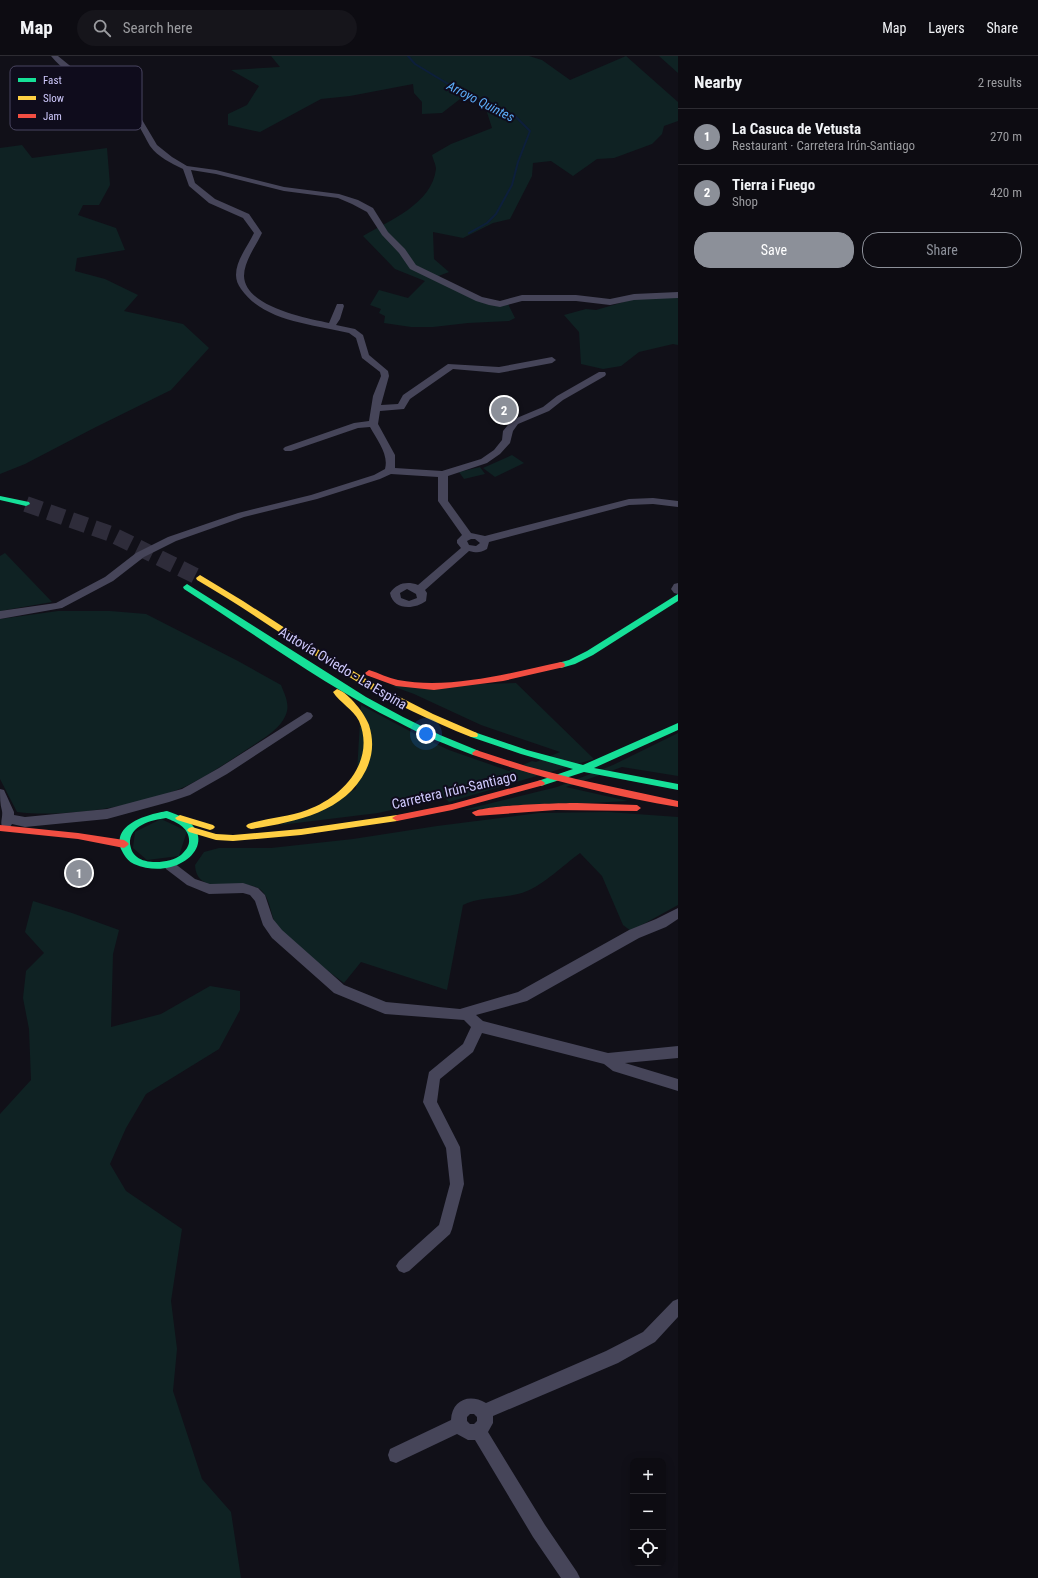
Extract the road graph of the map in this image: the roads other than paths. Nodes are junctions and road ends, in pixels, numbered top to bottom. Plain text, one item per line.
1 (54, 56) edge
2 (66, 66) edge
3 (142, 126) edge
4 (186, 168) junction
5 (678, 295) edge
6 (340, 306) dead end
7 (331, 326) junction
8 (552, 360) dead end
9 (602, 374) dead end
10 (376, 408) junction
11 (373, 424) junction
12 (288, 449) dead end
13 (389, 471) junction
14 (443, 474) junction
15 (0, 498) edge
16 (26, 504) tunnel mouth
17 (678, 504) edge
18 (468, 536) junction
19 (484, 540) junction
20 (467, 548) junction
21 (200, 578) tunnel mouth
22 (678, 586) edge
23 (187, 587) dead end
24 (419, 590) dead end
25 (678, 591) edge
26 (231, 595) junction
27 (678, 597) edge
28 (0, 615) edge
29 (254, 629) junction
30 (307, 716) dead end
31 (678, 726) edge
32 (678, 787) edge
33 (0, 792) edge
34 (678, 804) edge
35 (643, 808) dead end
36 (657, 810) dead end
37 (678, 812) edge
38 (468, 814) dead end
39 (180, 818) junction
40 (440, 819) dead end
41 (4, 825) edge
42 (244, 826) dead end
43 (130, 828) junction
44 (221, 828) dead end
45 (192, 830) junction
46 (285, 834) junction
47 (88, 837) junction
48 (225, 838) junction
49 (124, 844) junction
50 (189, 853) junction
51 (170, 866) junction
52 (678, 913) edge
53 (461, 1014) junction
54 (479, 1026) junction
55 (678, 1052) edge
56 (608, 1059) junction
57 (678, 1085) edge
58 (404, 1266) dead end
59 (678, 1306) edge
60 (483, 1412) junction
61 (460, 1424) junction
62 (479, 1432) junction
63 (396, 1455) dead end
64 (571, 1578) edge

1 - 2 street
3 - 4 street
4 - 5 street
4 - 7 street
6 - 7 street
7 - 10 street
8 - 10 street
9 - 14 street
10 - 11 street
11 - 12 street
11 - 13 street
13 - 14 street
13 - 28 street
14 - 18 street
15 - 16 highway
17 - 19 street
18 - 19 street
18 - 20 street
19 - 20 street
20 - 24 street
21 - 26 highway, Autovía Oviedo - La Espina
22 - 25 street
23 - 29 highway, Autovía Oviedo - La Espina
26 - 27 highway
26 - 32 highway, Autovía Oviedo - La Espina
29 - 34 highway, Autovía Oviedo - La Espina
29 - 42 highway
30 - 41 street
31 - 46 highway, Carretera Irún-Santiago
33 - 41 street
35 - 38 highway
36 - 37 highway
39 - 43 highway
39 - 44 highway
39 - 45 highway
40 - 46 highway
41 - 47 highway
43 - 47 highway
43 - 49 highway
45 - 48 highway, Carretera Irún-Santiago
45 - 50 highway
46 - 48 highway, Carretera Irún-Santiago
47 - 49 highway
48 - 50 highway, Carretera Irún-Santiago
49 - 51 highway
50 - 51 highway
51 - 53 street
52 - 53 street
53 - 54 street
54 - 56 street
54 - 58 street
55 - 56 street
56 - 57 street
59 - 60 street
60 - 61 street
60 - 62 street
61 - 62 street
61 - 63 street
62 - 64 street

